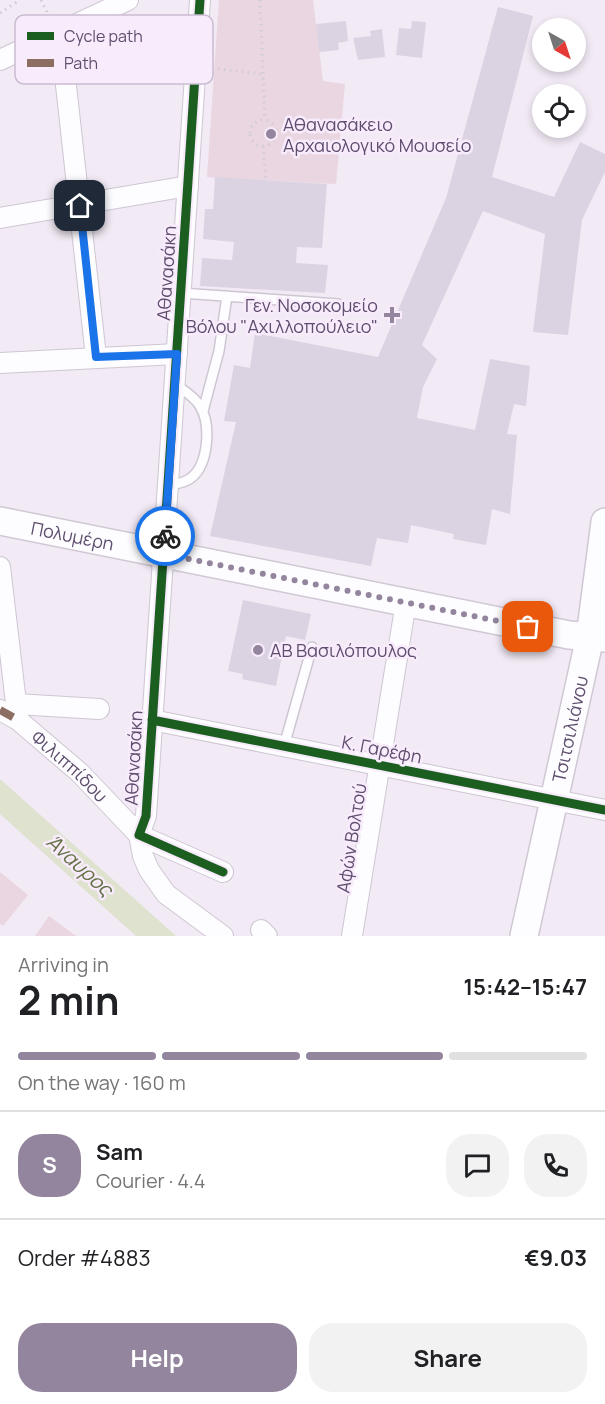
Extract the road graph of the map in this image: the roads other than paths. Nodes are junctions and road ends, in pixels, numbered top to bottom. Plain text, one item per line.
1 (128, 0) edge
2 (200, 0) edge
3 (82, 15) edge
4 (199, 15) edge
5 (15, 50) edge
6 (0, 60) edge
7 (63, 84) edge
8 (195, 84) edge
9 (188, 186) junction
10 (80, 206) junction
11 (0, 218) edge
12 (181, 293) junction
13 (227, 296) junction
14 (338, 304) dead end
15 (177, 354) junction
16 (96, 357) junction
17 (0, 363) edge
18 (175, 384) junction
19 (203, 411) junction
20 (169, 485) junction
21 (0, 521) edge
22 (605, 522) edge
23 (164, 554) junction
24 (0, 567) edge
25 (406, 602) junction
26 (598, 638) edge
27 (312, 647) dead end
28 (99, 709) dead end
29 (11, 711) edge
30 (152, 720) junction
31 (284, 746) junction
32 (379, 765) junction
33 (554, 800) junction
34 (605, 810) edge
35 (139, 835) junction
36 (223, 872) dead end
37 (223, 936) edge
38 (352, 936) edge
39 (524, 936) edge

1 - 3 street
2 - 4 street, Αθανασάκη
5 - 6 street
7 - 10 street
8 - 9 street, Αθανασάκη
9 - 10 street
9 - 12 street, Αθανασάκη
10 - 11 street
10 - 16 street
12 - 13 lane
12 - 15 street, Αθανασάκη
13 - 14 lane
13 - 19 lane
15 - 16 street
15 - 18 street, Αθανασάκη
16 - 17 street
18 - 19 lane
18 - 20 street, Αθανασάκη
19 - 20 lane
20 - 23 street, Αθανασάκη
21 - 23 main road, Πολυμέρη
22 - 26 main road, Τσιτσιλιάνου
23 - 25 main road, Πολυμέρη
23 - 30 street, Αθανασάκη
24 - 29 street
25 - 26 main road, Πολυμέρη
25 - 32 street, Αφών Βολτού
26 - 33 main road, Τσιτσιλιάνου
27 - 31 lane
28 - 29 street
29 - 35 street, Φιλιππίδου
30 - 31 street, Κ. Γαρέφη
30 - 35 street, Αθανασάκη
31 - 32 street, Κ. Γαρέφη
32 - 33 street, Κ. Γαρέφη
32 - 38 street, Αφών Βολτού
33 - 34 street, Κ. Γαρέφη
33 - 39 main road, Τσιτσιλιάνου
35 - 36 street
35 - 37 street, Φιλιππίδου

